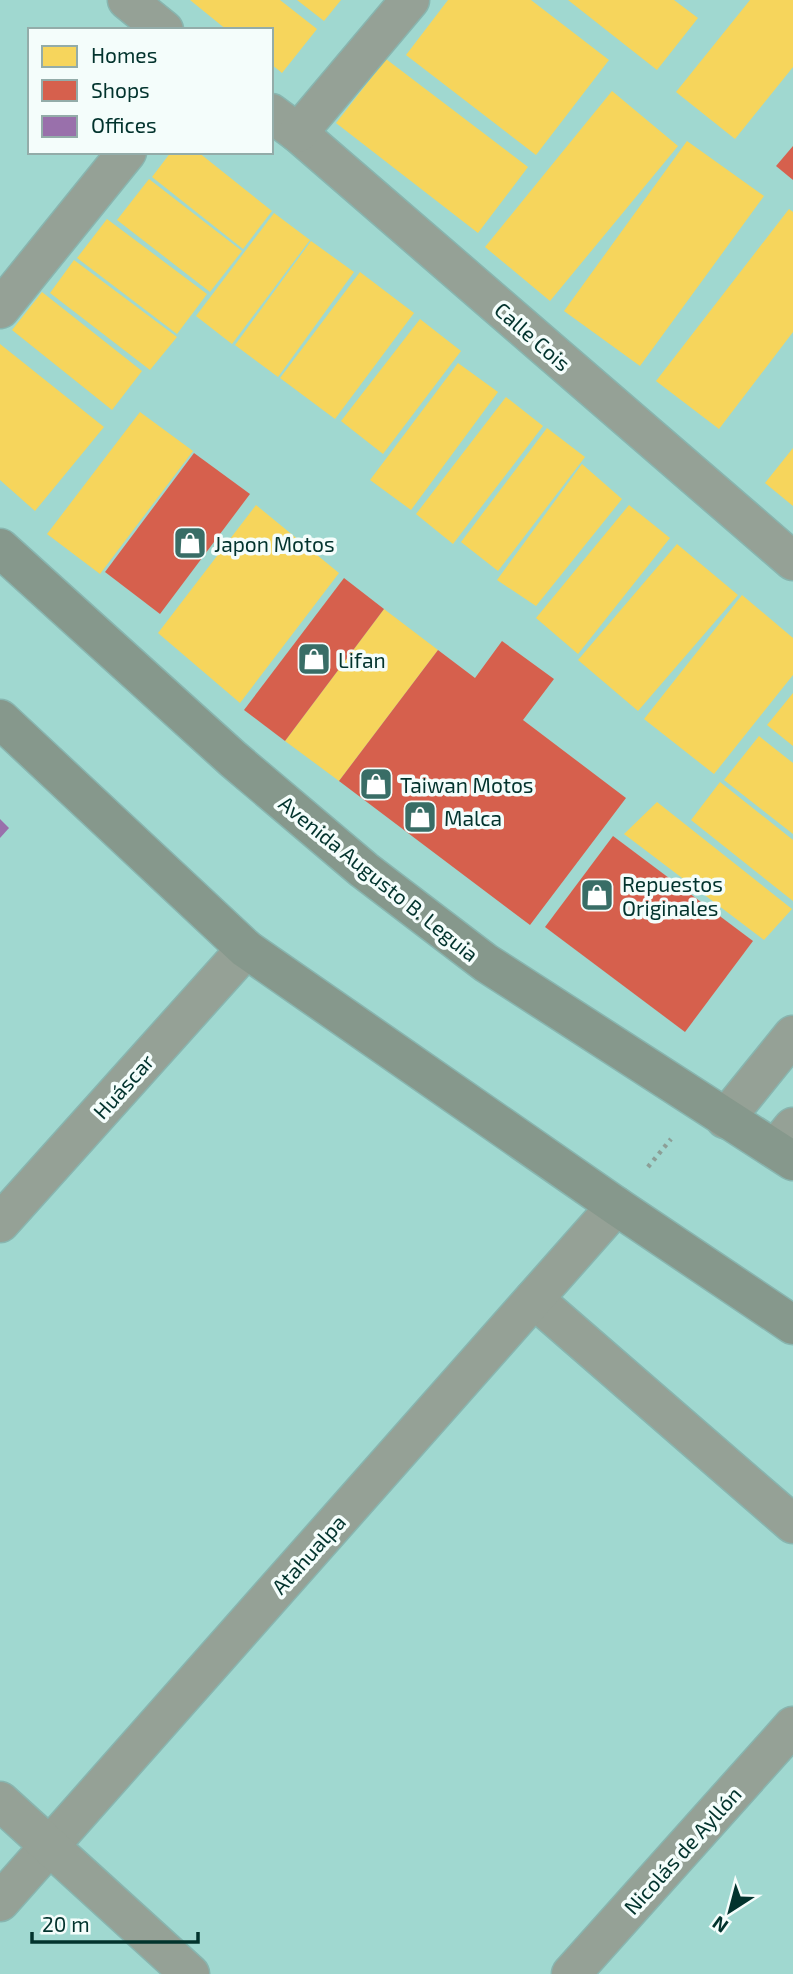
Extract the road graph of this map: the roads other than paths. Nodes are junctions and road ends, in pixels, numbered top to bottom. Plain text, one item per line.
1 (127, 0) edge
2 (410, 0) edge
3 (162, 28) edge
4 (284, 123) edge
5 (125, 154) edge
6 (0, 309) edge
7 (0, 548) edge
8 (793, 561) edge
9 (0, 719) edge
10 (246, 948) junction
11 (793, 1035) edge
12 (713, 1111) junction
13 (787, 1146) edge
14 (616, 1206) junction
15 (0, 1223) edge
16 (534, 1299) junction
17 (793, 1325) edge
18 (793, 1524) edge
19 (793, 1726) edge
20 (0, 1801) edge
21 (50, 1846) junction
22 (0, 1902) edge
23 (190, 1974) edge
24 (571, 1974) edge

1 - 3 street
2 - 4 street
4 - 8 street, Calle Cois
5 - 6 street
7 - 12 main road, Avenida Augusto B. Leguia
9 - 10 main road
10 - 14 main road
10 - 15 street, Huáscar
11 - 12 street
12 - 13 main road, Avenida Augusto B. Leguia
14 - 16 street, Atahualpa
14 - 17 main road
16 - 18 street
16 - 21 street, Atahualpa
19 - 24 street, Nicolás de Ayllón
20 - 21 street
21 - 22 street, Atahualpa
21 - 23 street

